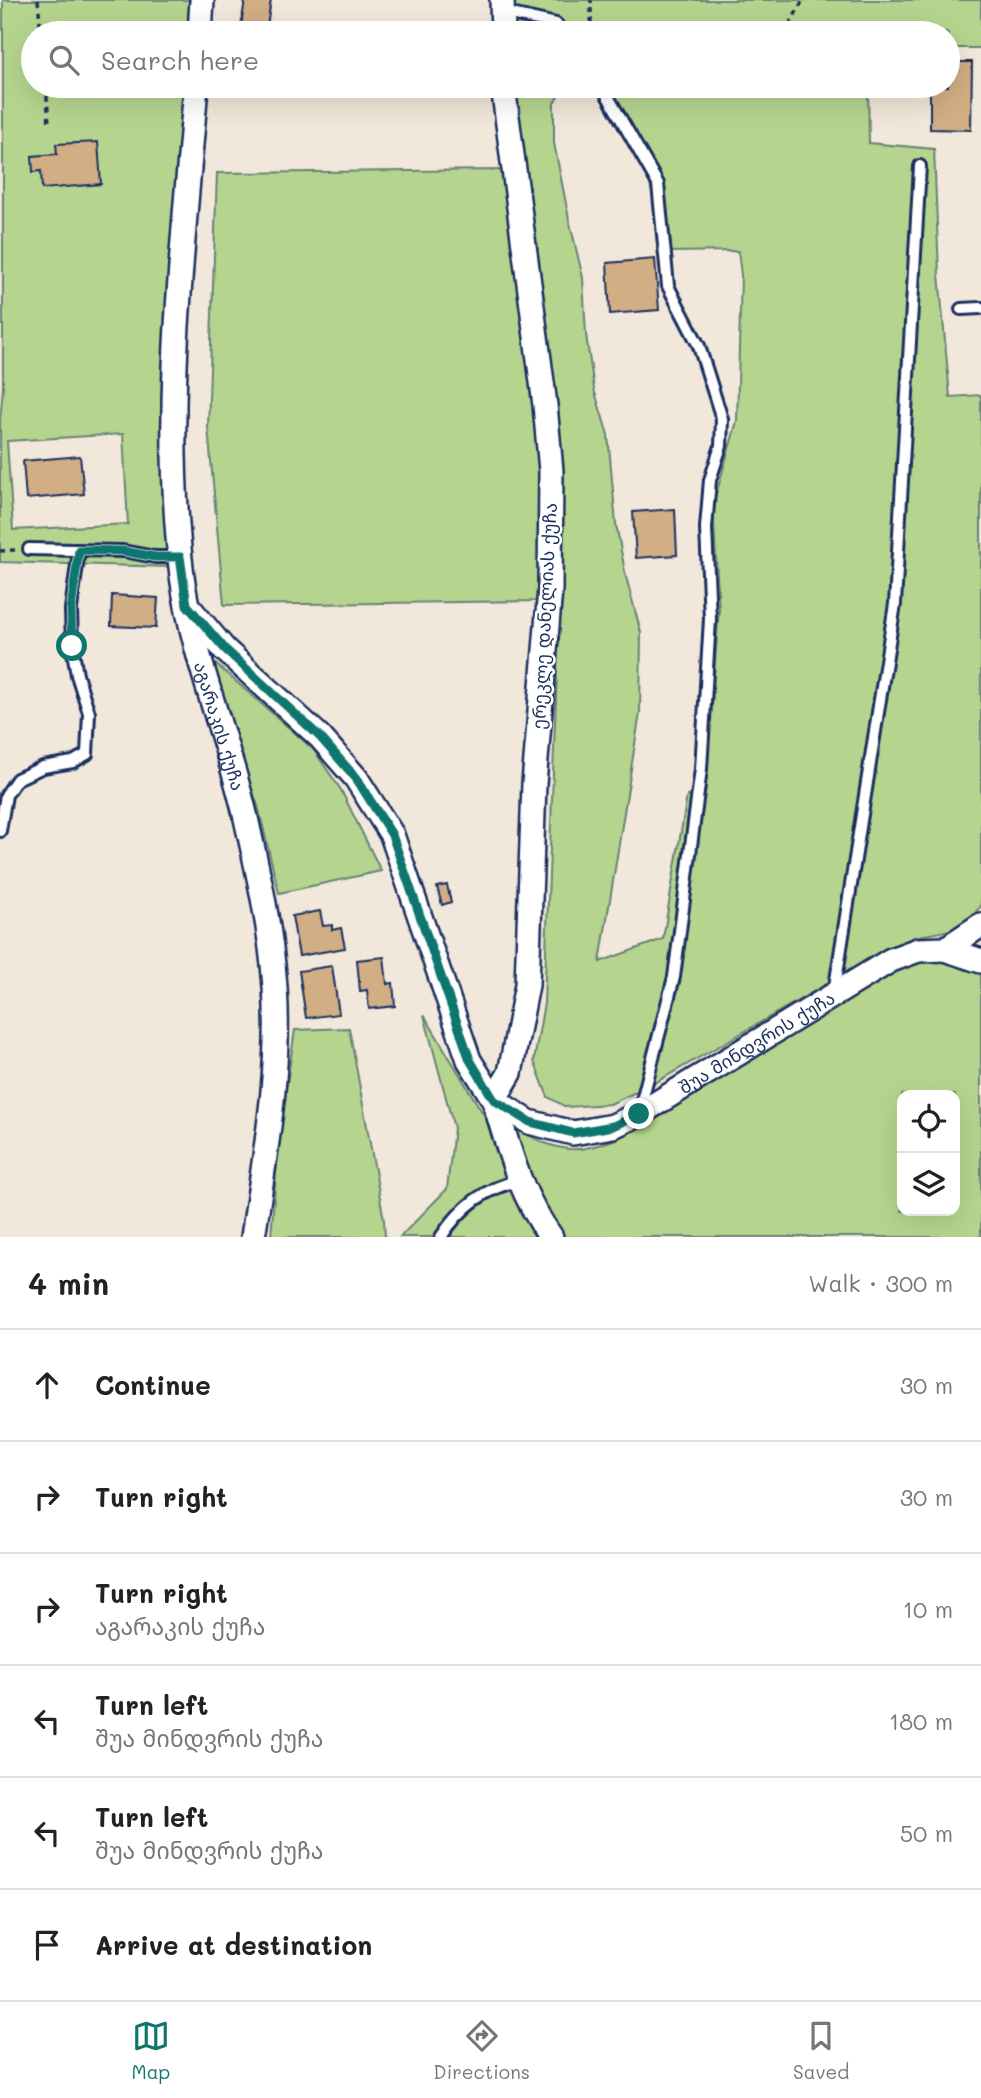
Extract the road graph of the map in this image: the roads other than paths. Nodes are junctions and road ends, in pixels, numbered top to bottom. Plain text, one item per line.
1 (202, 0) edge
2 (502, 15) edge
3 (201, 21) edge
4 (538, 21) edge
5 (194, 98) edge
6 (505, 98) edge
7 (609, 98) edge
8 (920, 166) dead end
9 (981, 308) edge
10 (961, 309) dead end
11 (29, 549) dead end
12 (79, 550) junction
13 (180, 557) junction
14 (187, 605) junction
15 (0, 831) edge
16 (981, 925) edge
17 (945, 949) junction
18 (981, 961) edge
19 (834, 996) junction
20 (494, 1100) junction
21 (639, 1114) junction
22 (519, 1181) junction
23 (253, 1237) edge
24 (441, 1237) edge
25 (551, 1237) edge

1 - 3 street
2 - 4 lane
5 - 13 street, აგარაკის ქუჩა
6 - 20 street, ერეკლე დანელიას ქუჩა
7 - 21 lane
8 - 19 lane
9 - 10 lane
11 - 12 lane
12 - 13 lane
12 - 15 lane
13 - 14 street, აგარაკის ქუჩა
14 - 20 street, შუა მინდვრის ქუჩა
14 - 23 street, აგარაკის ქუჩა
16 - 17 street, შუა მინდვრის ქუჩა
17 - 18 street
17 - 19 street, შუა მინდვრის ქუჩა
19 - 21 street, შუა მინდვრის ქუჩა
20 - 21 street, შუა მინდვრის ქუჩა
20 - 22 street
22 - 24 lane
22 - 25 street

